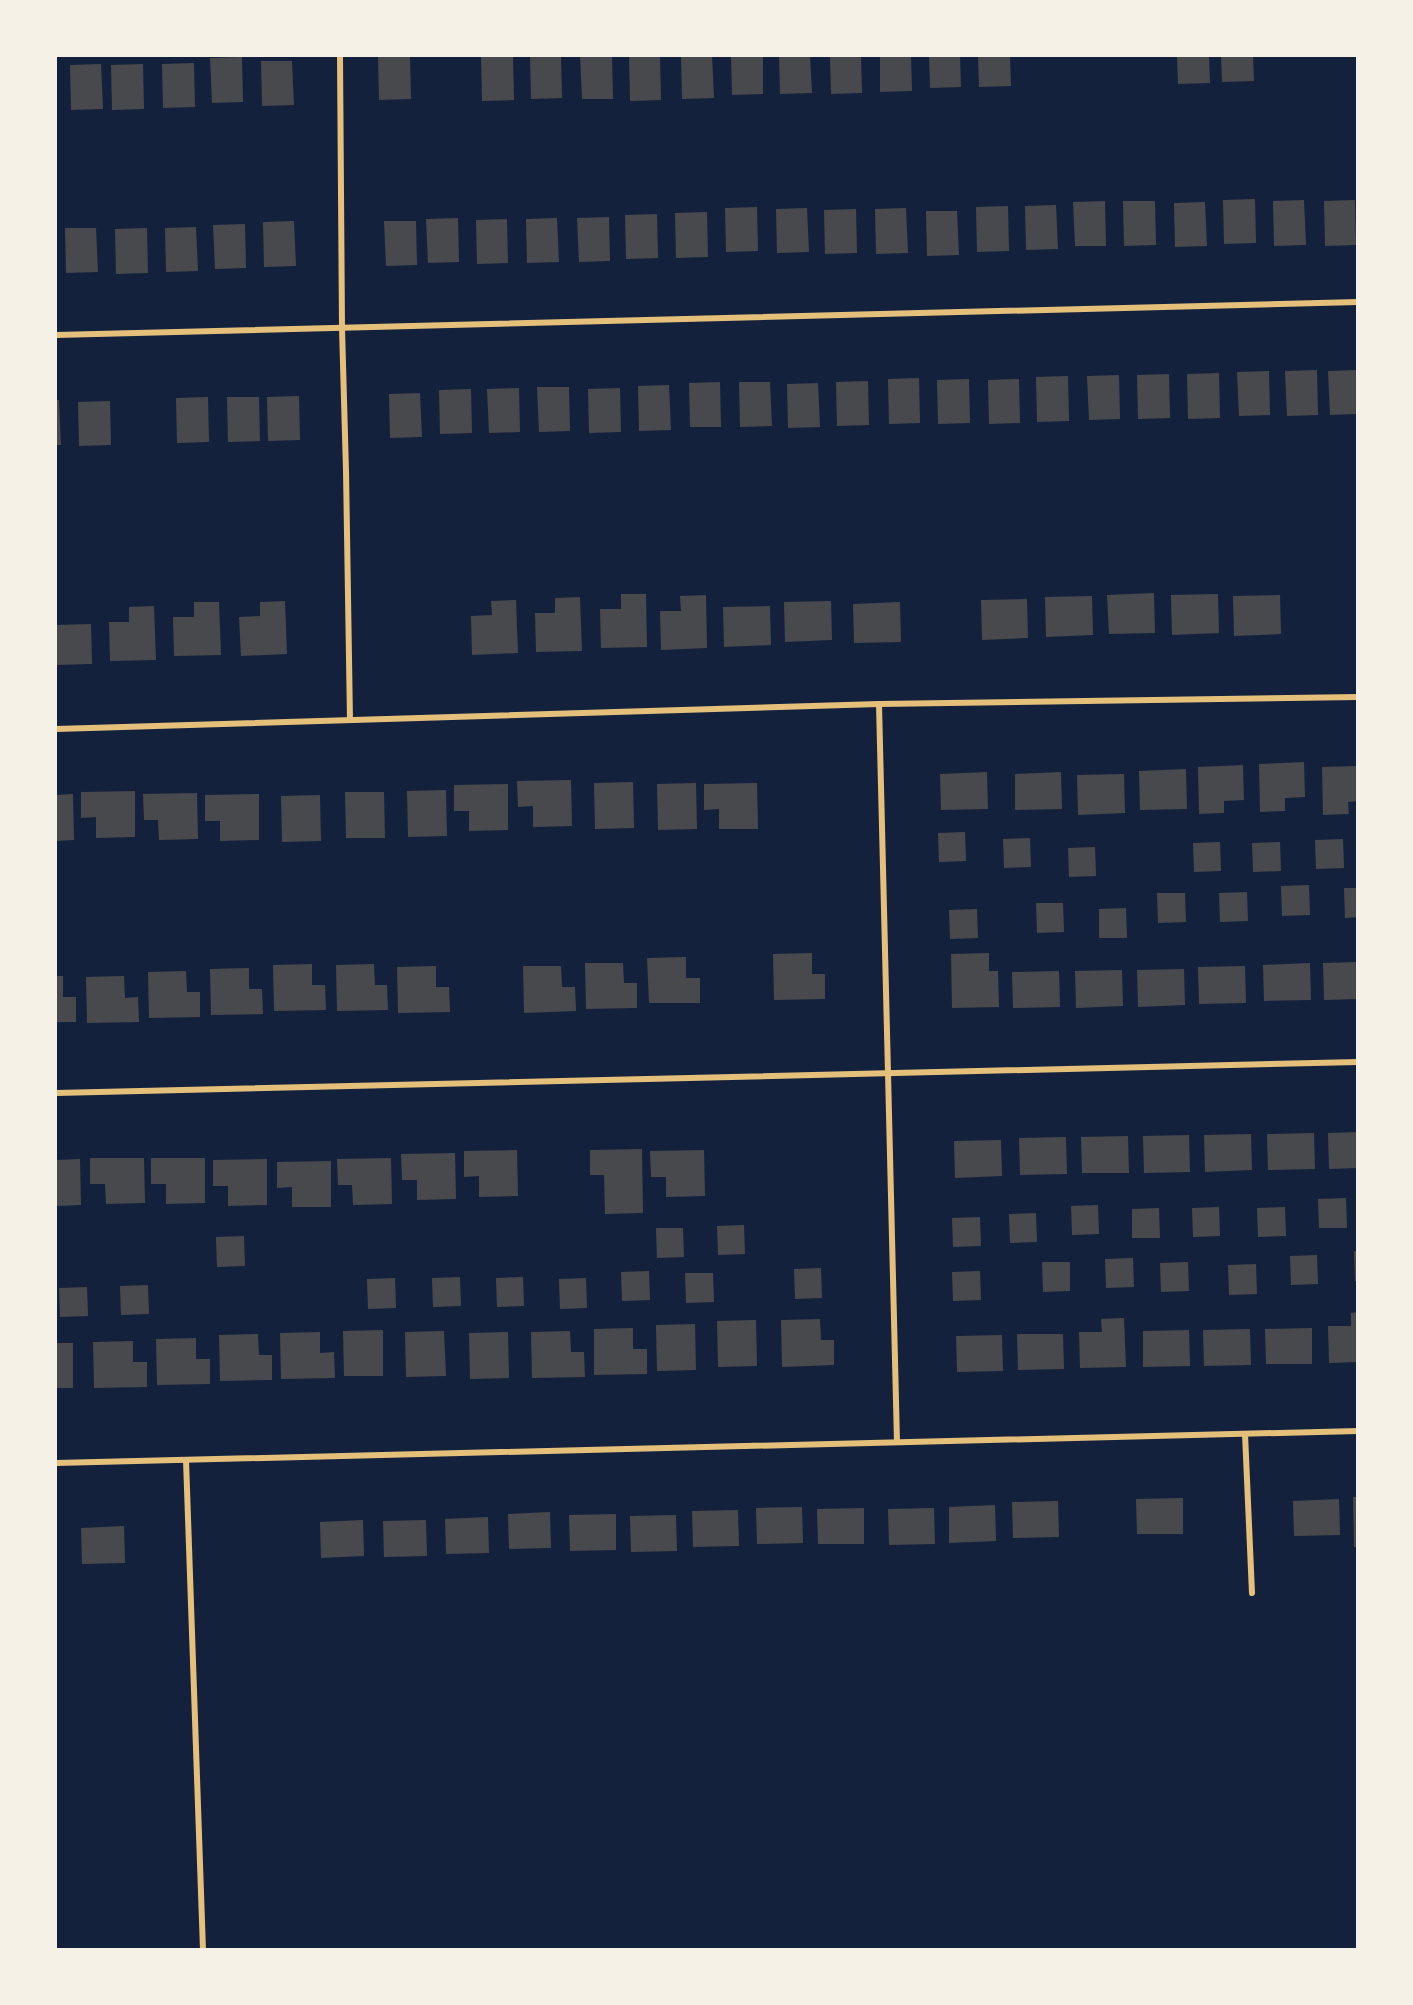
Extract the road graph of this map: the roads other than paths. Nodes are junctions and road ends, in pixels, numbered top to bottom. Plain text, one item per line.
1 (340, 56) edge
2 (1358, 302) edge
3 (342, 328) junction
4 (56, 334) edge
5 (1358, 697) edge
6 (879, 704) junction
7 (350, 720) junction
8 (56, 729) edge
9 (1358, 1062) edge
10 (888, 1073) junction
11 (56, 1093) edge
12 (1358, 1431) edge
13 (1245, 1434) junction
14 (897, 1442) junction
15 (186, 1460) junction
16 (56, 1463) edge
17 (1252, 1593) dead end
18 (203, 1950) edge

1 - 3 street
2 - 3 street
3 - 4 street
3 - 7 street
5 - 6 street
6 - 7 street
6 - 10 street
7 - 8 street
9 - 10 street
10 - 11 street
10 - 14 street
12 - 13 street
13 - 14 street
13 - 17 street
14 - 15 street
15 - 16 street
15 - 18 street

